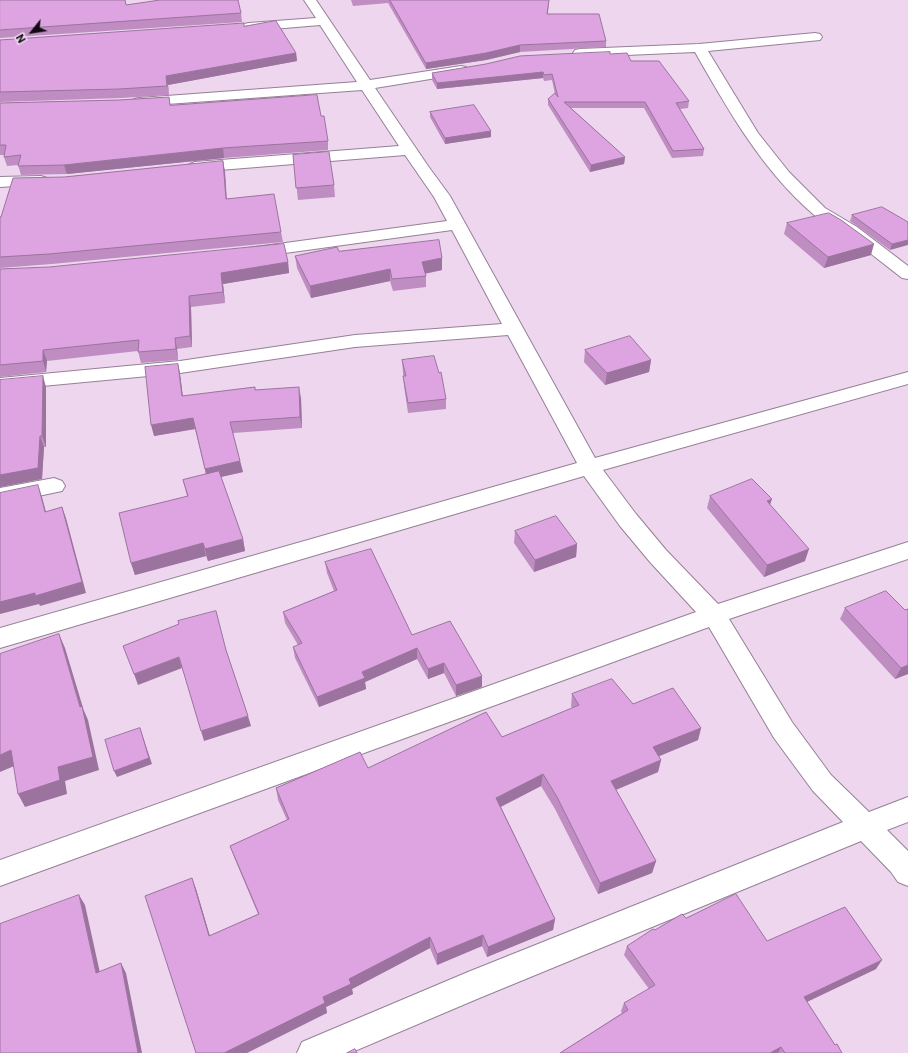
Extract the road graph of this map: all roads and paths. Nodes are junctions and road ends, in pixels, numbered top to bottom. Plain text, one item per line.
1 (310, 0) edge
2 (325, 21) junction
3 (240, 28) edge
4 (815, 37) dead end
5 (699, 48) junction
6 (571, 54) edge
7 (472, 68) edge
8 (367, 85) junction
9 (128, 103) edge
10 (409, 150) junction
11 (184, 168) edge
12 (52, 181) edge
13 (0, 182) edge
14 (457, 224) junction
15 (238, 254) edge
16 (908, 274) edge
17 (514, 329) junction
18 (908, 378) edge
19 (0, 384) edge
20 (589, 467) junction
21 (54, 486) dead end
22 (0, 496) edge
23 (908, 550) edge
24 (714, 614) junction
25 (0, 638) edge
26 (908, 809) edge
27 (863, 826) junction
28 (908, 872) edge
29 (0, 873) edge
30 (313, 1053) edge

1 - 2 street
2 - 3 street
2 - 8 street
4 - 5 street
5 - 6 street
5 - 16 street
7 - 8 street
8 - 9 street
8 - 10 street
10 - 11 street
10 - 14 street
12 - 13 street
14 - 15 street
14 - 17 street
17 - 19 street
17 - 20 street
18 - 20 street
20 - 24 street
20 - 25 street
21 - 22 street
23 - 24 street
24 - 27 street
24 - 29 street
26 - 27 street
27 - 28 street
27 - 30 street

